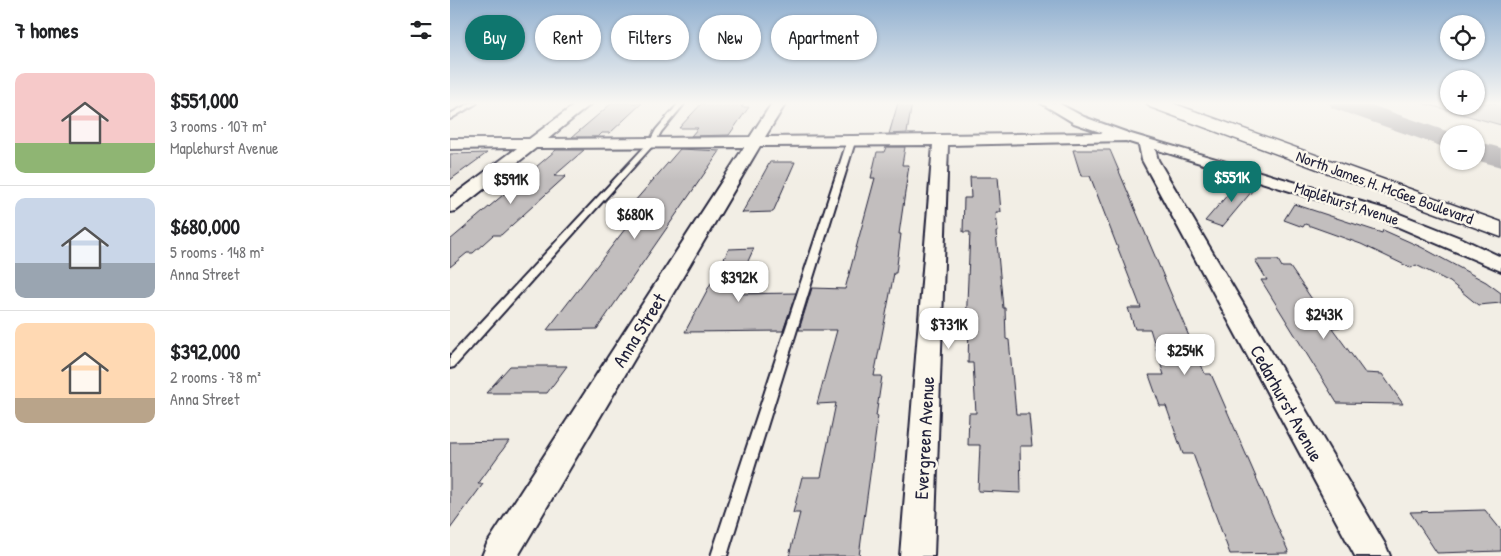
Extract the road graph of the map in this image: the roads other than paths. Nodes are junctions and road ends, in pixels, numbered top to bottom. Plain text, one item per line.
1 (551, 129) edge
2 (660, 129) edge
3 (763, 129) edge
4 (1104, 129) edge
5 (1226, 129) edge
6 (1266, 129) edge
7 (1136, 140) junction
8 (941, 141) junction
9 (653, 142) junction
10 (755, 142) junction
11 (851, 142) junction
12 (532, 143) junction
13 (450, 144) edge
14 (450, 207) edge
15 (1501, 210) edge
16 (1501, 230) edge
17 (1501, 265) edge
18 (450, 364) edge
19 (500, 556) edge
20 (719, 556) edge
21 (918, 556) edge
22 (1374, 556) edge

1 - 12 street
2 - 9 lane
3 - 10 street, Anna Street
4 - 7 street, Maplehurst Avenue
5 - 16 main road, North James H. McGee Boulevard
6 - 15 main road, North James H. McGee Boulevard
7 - 8 street
7 - 17 street, Maplehurst Avenue
7 - 22 street, Cedarhurst Avenue
8 - 11 street
8 - 21 street, Evergreen Avenue
9 - 10 street
9 - 12 street
9 - 18 lane
10 - 11 street
10 - 19 street, Anna Street
11 - 20 lane
12 - 13 street
12 - 14 street

